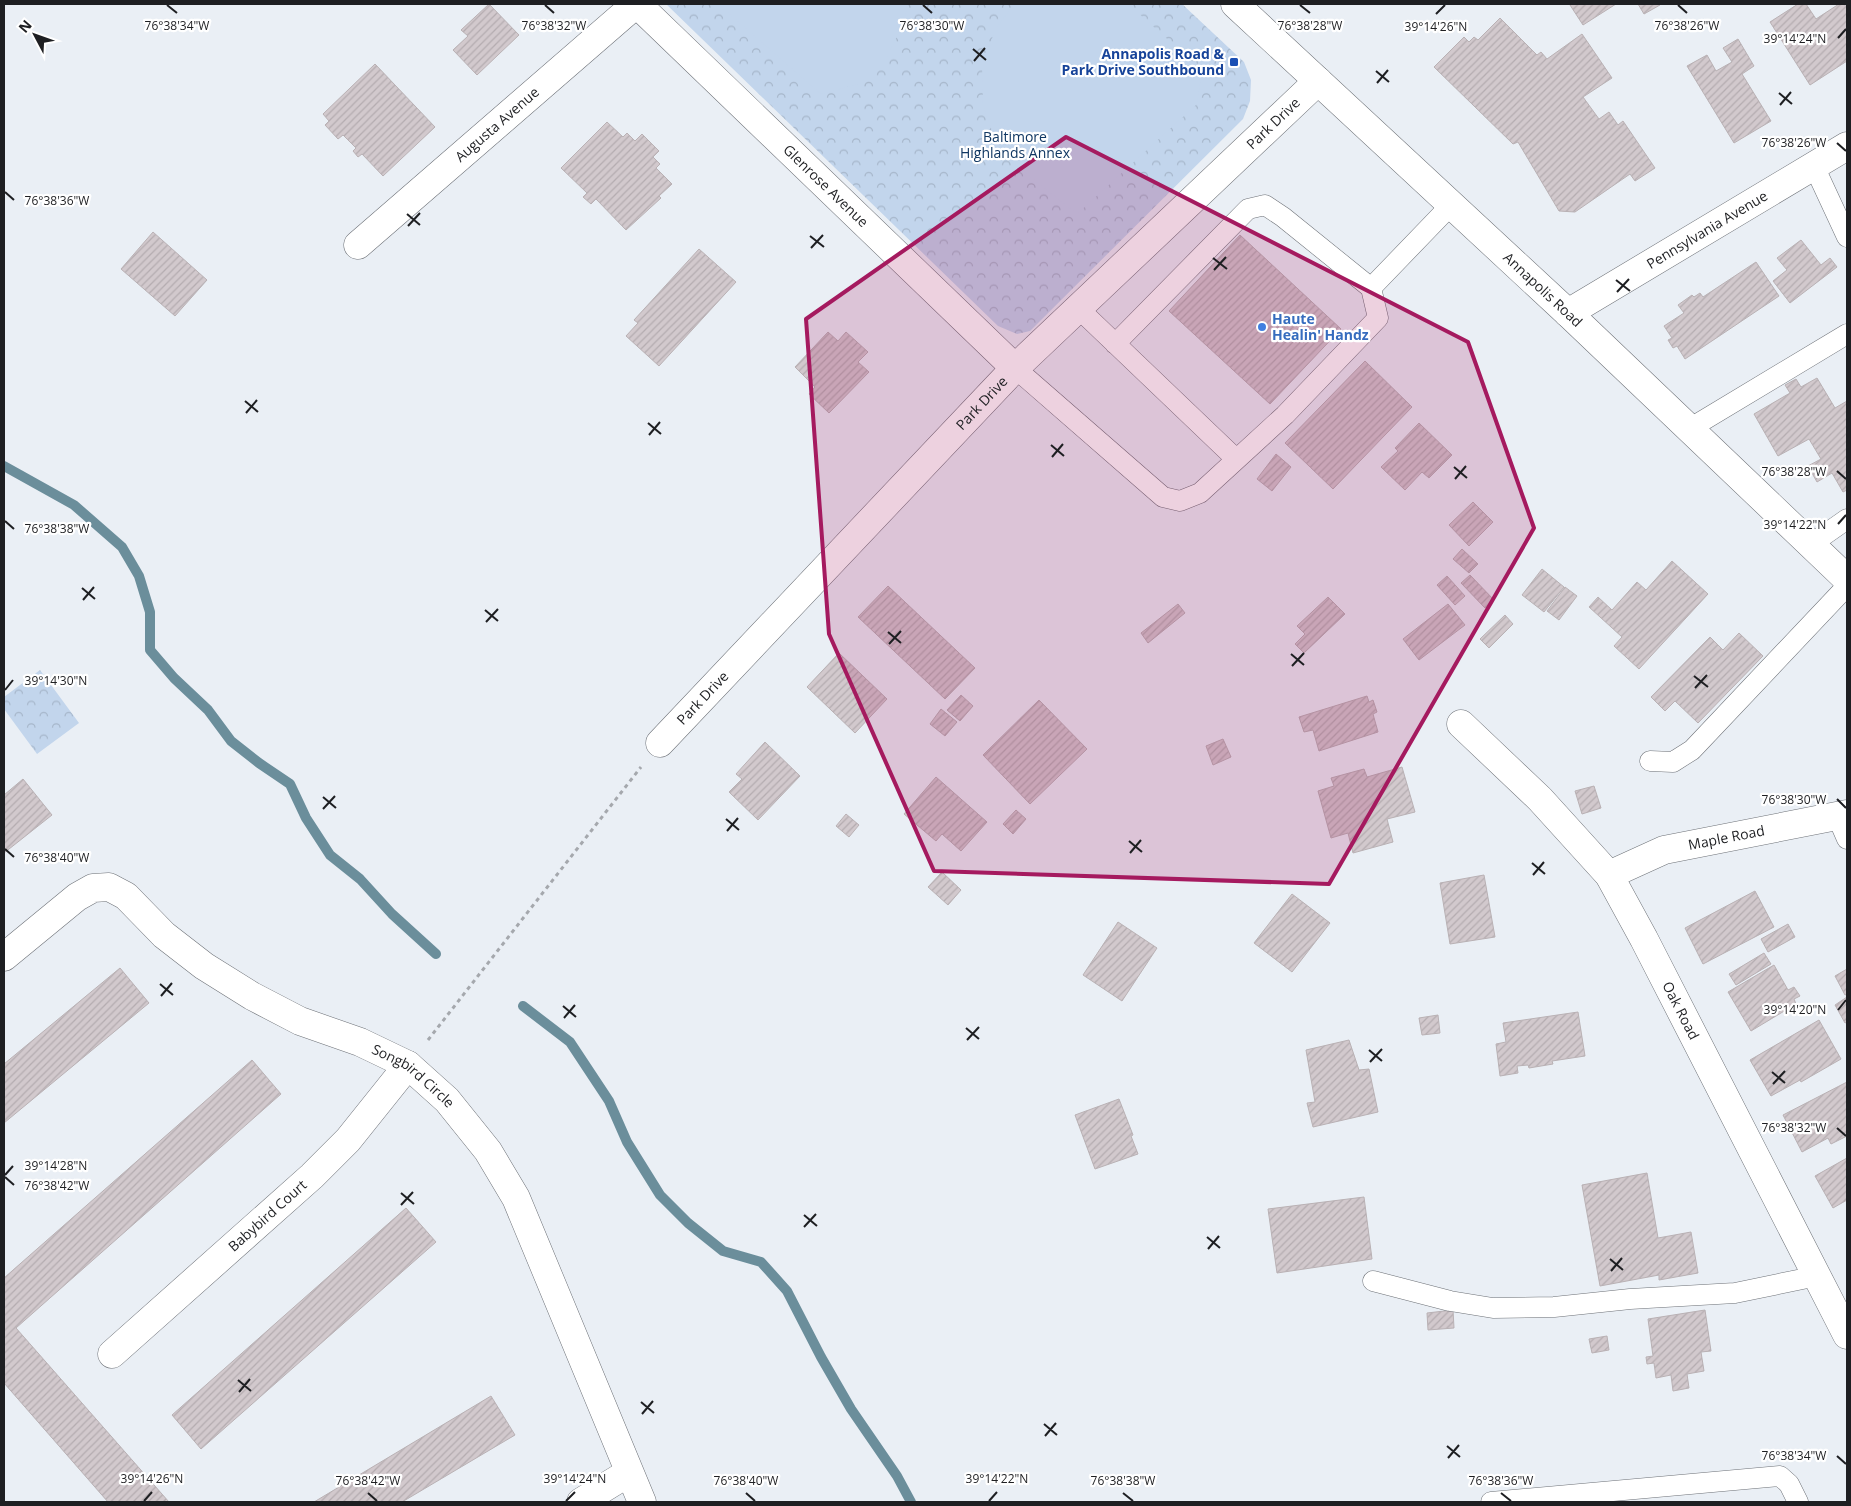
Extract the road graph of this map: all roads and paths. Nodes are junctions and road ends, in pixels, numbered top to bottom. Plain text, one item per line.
1 (636, 4) edge
2 (1236, 4) edge
3 (1318, 81) junction
4 (1847, 146) edge
5 (1814, 166) junction
6 (1451, 205) junction
7 (1847, 237) edge
8 (358, 245) dead end
9 (1371, 288) junction
10 (1078, 308) junction
11 (1568, 314) junction
12 (1847, 334) edge
13 (1115, 344) junction
14 (1015, 368) junction
15 (1689, 430) junction
16 (1236, 459) junction
17 (1847, 519) edge
18 (1810, 545) junction
19 (1847, 579) edge
20 (1847, 586) edge
21 (1461, 724) dead end
22 (660, 743) joint
23 (1650, 761) dead end
24 (1844, 823) edge
25 (1609, 875) junction
26 (4, 957) edge
27 (408, 1065) junction
28 (1817, 1276) junction
29 (1373, 1281) dead end
30 (1847, 1335) edge
31 (112, 1354) dead end
32 (628, 1473) junction
33 (581, 1502) edge
34 (642, 1502) edge
35 (1491, 1502) edge
36 (1798, 1502) edge

1 - 8 street, Augusta Avenue
1 - 14 street, Glenrose Avenue
2 - 3 street, Annapolis Road
3 - 6 street, Annapolis Road
3 - 10 street, Park Drive
4 - 5 street, Pennsylvania Avenue
5 - 7 lane
5 - 11 street, Pennsylvania Avenue
6 - 9 lane
6 - 11 street, Annapolis Road
9 - 13 lane
9 - 16 lane
10 - 13 lane
10 - 14 street, Park Drive
11 - 15 street, Annapolis Road
12 - 15 lane
13 - 16 lane
14 - 16 lane
14 - 22 street, Park Drive
15 - 18 street, Annapolis Road
17 - 18 lane
18 - 19 street, Annapolis Road
20 - 23 lane
21 - 25 street, Oak Road
22 - 27 path
24 - 25 street, Maple Road
25 - 28 street, Oak Road
26 - 27 street, Songbird Circle
27 - 31 street, Babybird Court
27 - 32 street, Songbird Circle
28 - 29 lane
28 - 30 street, Oak Road
32 - 33 street
32 - 34 street, Songbird Circle
35 - 36 lane

